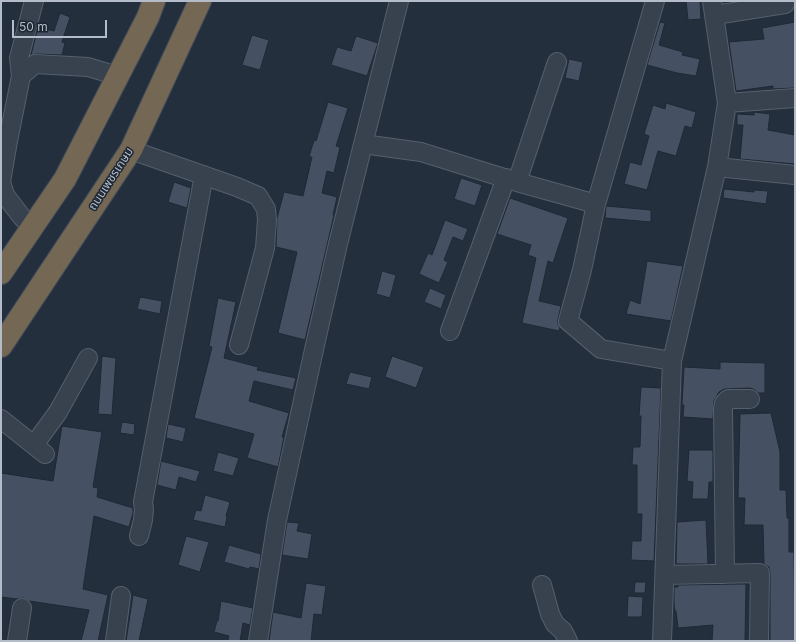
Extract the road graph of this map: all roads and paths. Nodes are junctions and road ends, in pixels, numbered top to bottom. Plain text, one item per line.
1 (34, 1) edge
2 (154, 1) edge
3 (200, 1) edge
4 (398, 1) edge
5 (654, 1) edge
6 (785, 4) dead end
7 (713, 8) edge
8 (557, 62) dead end
9 (21, 76) junction
10 (118, 76) junction
11 (795, 98) edge
12 (727, 103) junction
13 (364, 144) junction
14 (131, 150) junction
15 (717, 168) junction
16 (795, 175) edge
17 (204, 176) junction
18 (511, 180) junction
19 (596, 204) junction
20 (32, 228) junction
21 (1, 273) edge
22 (450, 331) dead end
23 (239, 345) dead end
24 (1, 346) edge
25 (88, 358) dead end
26 (672, 361) junction
27 (750, 398) dead end
28 (1, 419) edge
29 (139, 536) dead end
30 (725, 574) junction
31 (665, 575) junction
32 (542, 585) dead end
33 (121, 596) dead end
34 (22, 608) dead end
35 (17, 641) edge
36 (115, 641) edge
37 (258, 641) edge
38 (568, 641) edge
39 (662, 641) edge
40 (759, 641) edge

1 - 9 street
2 - 10 highway
3 - 14 highway, ถนนเพชรเกษม
4 - 13 street
5 - 19 street
6 - 7 street
7 - 12 street
8 - 18 street
9 - 10 street
9 - 20 street
10 - 20 highway
11 - 12 street
12 - 15 street
13 - 18 street
13 - 37 street
14 - 17 street
14 - 24 highway, ถนนเพชรเกษม
15 - 16 street
15 - 26 street
17 - 23 street
17 - 29 street
18 - 19 street
18 - 22 street
19 - 26 street
20 - 21 highway
25 - 28 street
26 - 31 street
27 - 30 street
30 - 31 street
30 - 40 street
31 - 39 street
32 - 38 street
33 - 36 street
34 - 35 street

